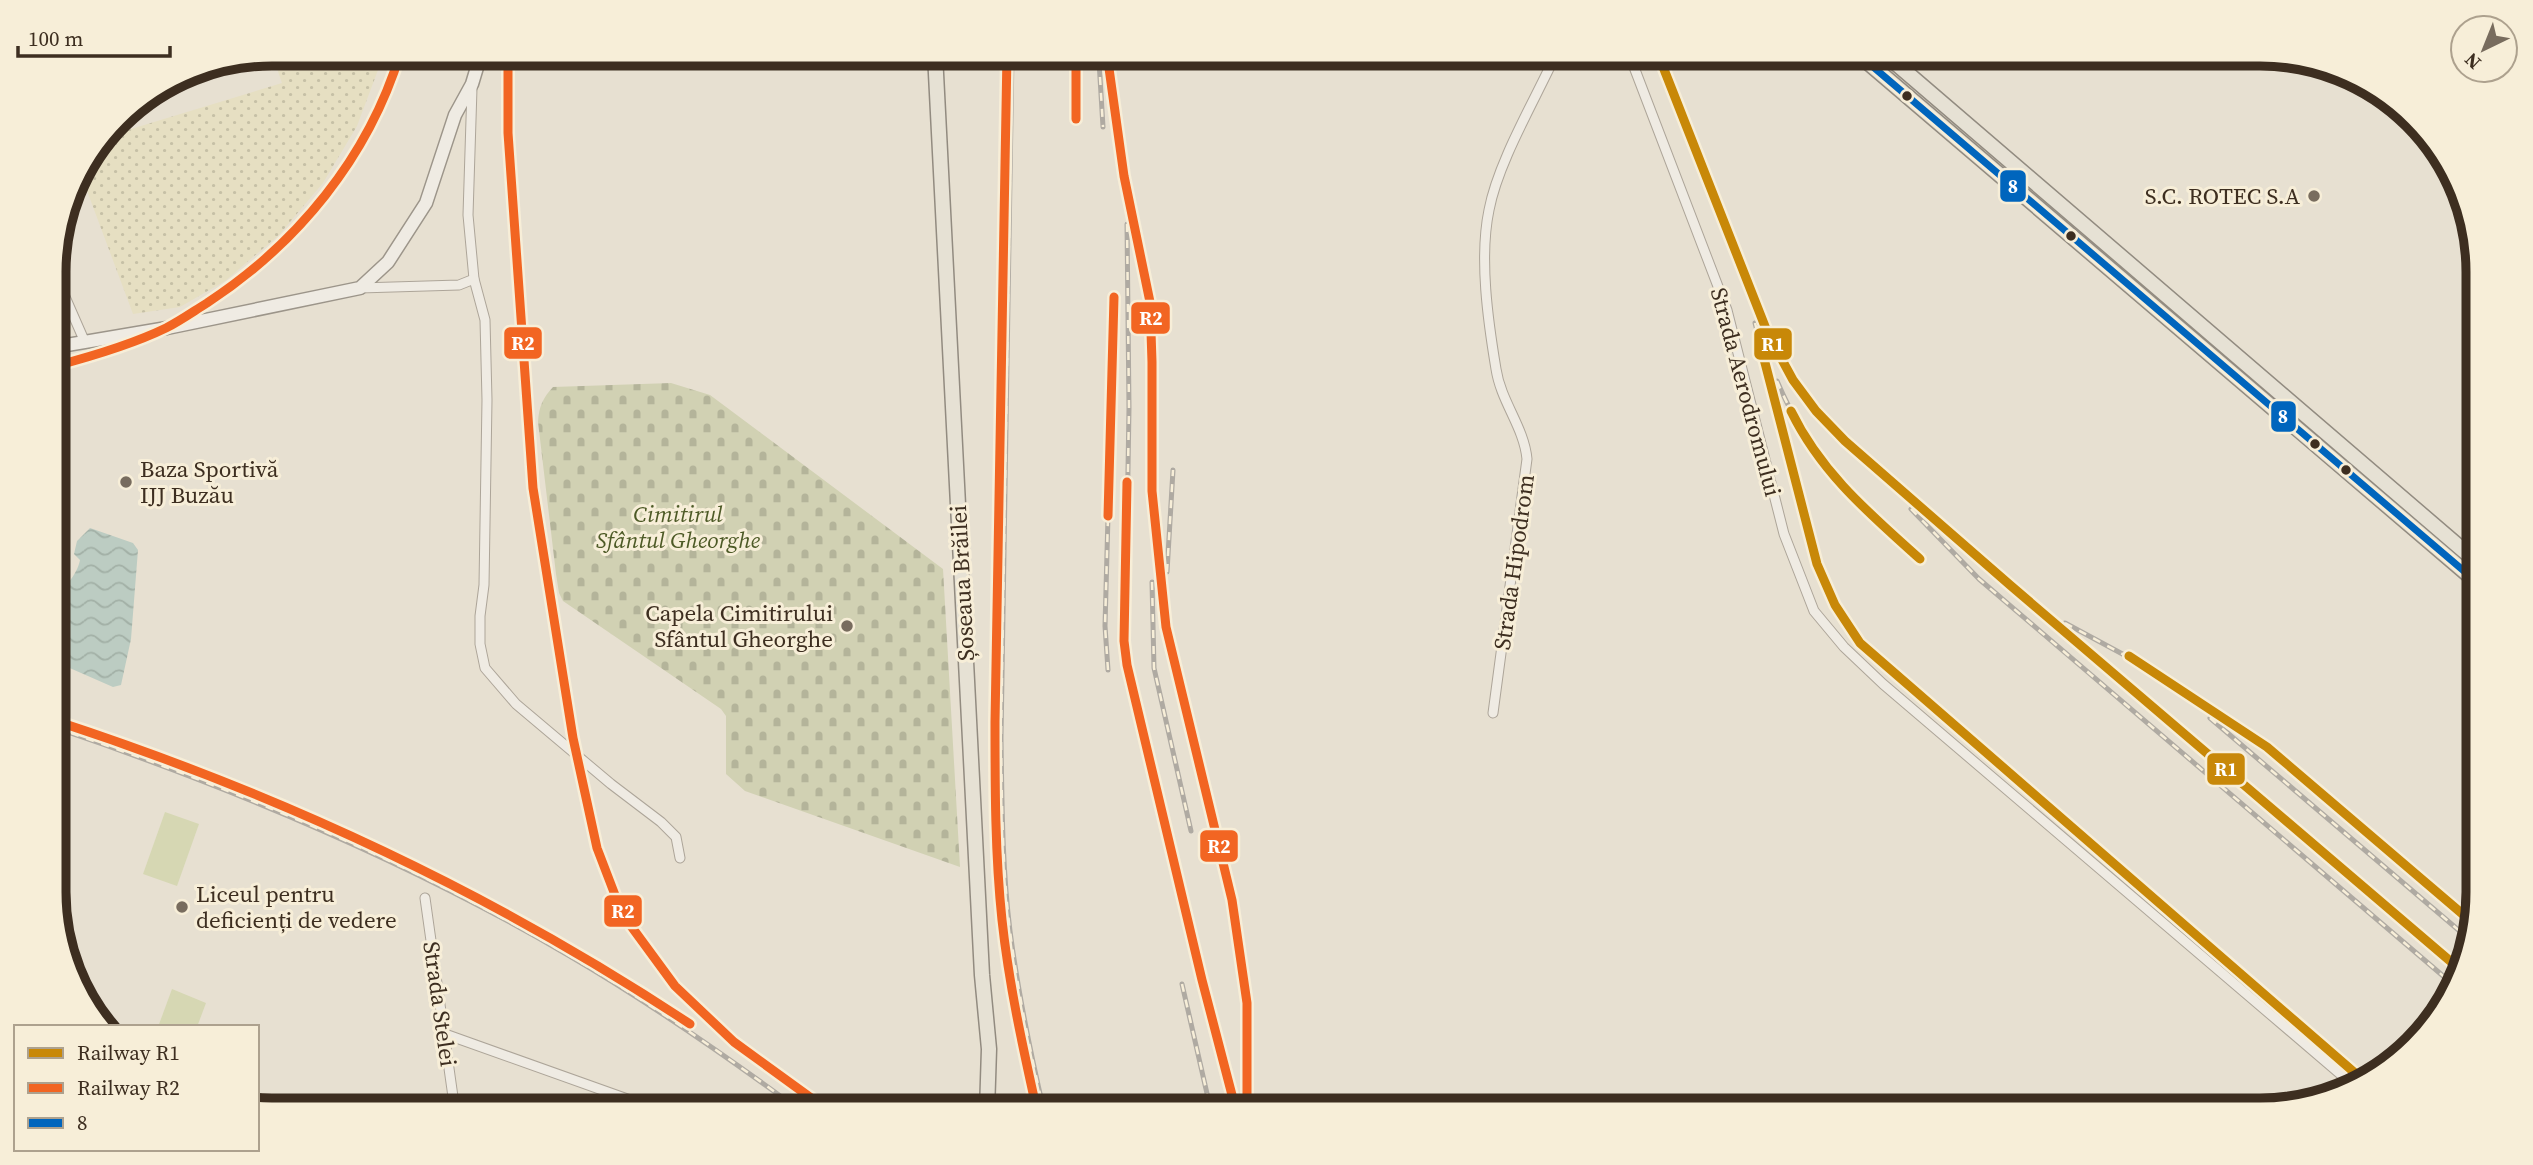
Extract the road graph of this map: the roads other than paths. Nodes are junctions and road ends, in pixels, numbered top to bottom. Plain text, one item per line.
1 (1550, 66) edge
2 (1634, 66) edge
3 (1871, 66) edge
4 (1899, 66) edge
5 (477, 67) edge
6 (936, 67) edge
7 (472, 84) junction
8 (474, 279) junction
9 (360, 288) junction
10 (67, 301) edge
11 (84, 340) junction
12 (67, 344) edge
13 (2466, 553) edge
14 (2466, 573) edge
15 (1493, 713) dead end
16 (680, 858) dead end
17 (425, 898) dead end
18 (445, 1034) junction
19 (2346, 1079) edge
20 (453, 1098) edge
21 (624, 1098) edge
22 (987, 1098) edge

1 - 15 street, Strada Hipodrom
2 - 19 street, Strada Aerodromului
3 - 14 main road
4 - 13 main road
5 - 7 main road
6 - 22 main road, Șoseaua Brăilei
7 - 8 street
7 - 9 main road
8 - 9 street
8 - 16 street
9 - 11 main road
10 - 11 street
11 - 12 main road
17 - 18 street, Strada Stelei
18 - 20 street, Strada Stelei
18 - 21 street

